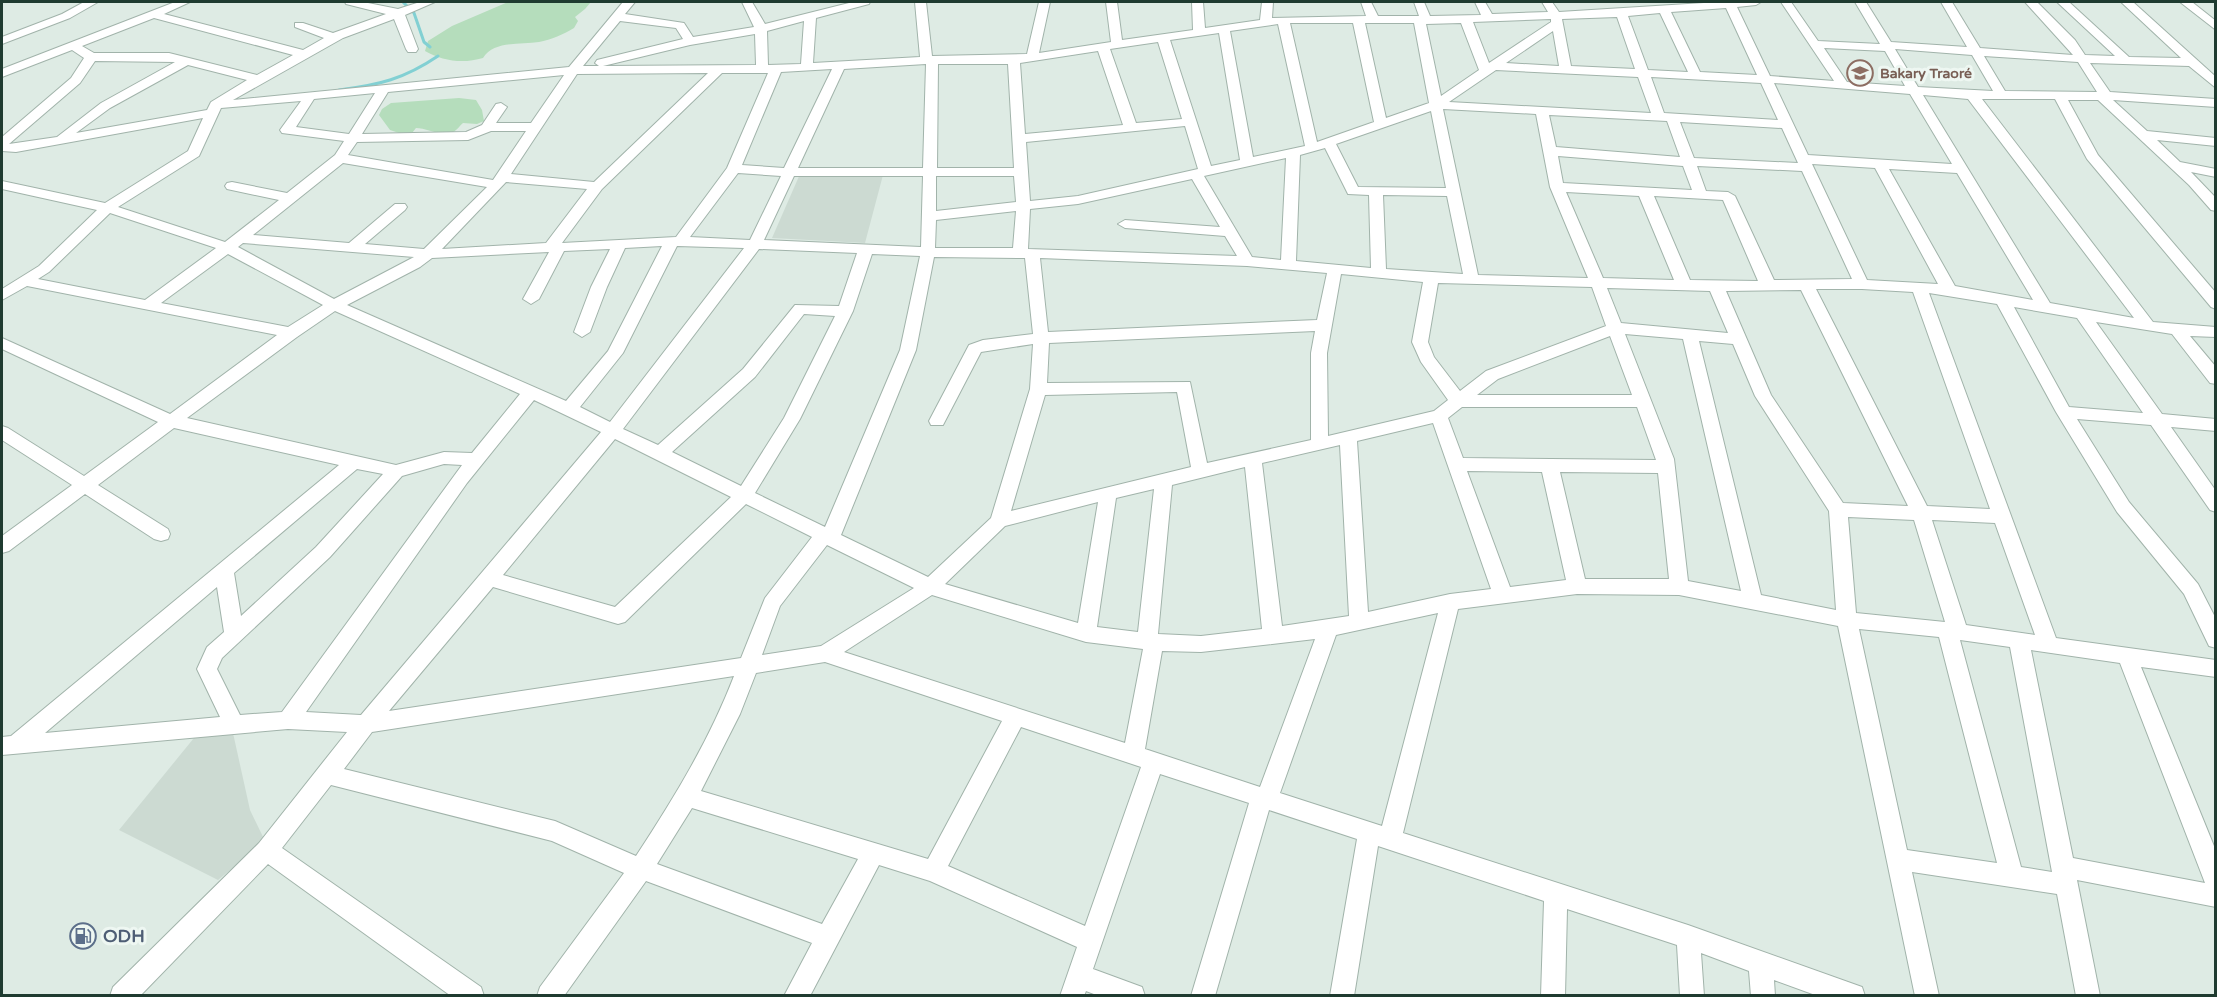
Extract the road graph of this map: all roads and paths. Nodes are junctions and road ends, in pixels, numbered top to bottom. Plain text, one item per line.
1 (92, 2) edge
2 (184, 2) edge
3 (350, 2) edge
4 (629, 2) edge
5 (747, 2) edge
6 (865, 2) edge
7 (920, 2) edge
8 (1044, 2) edge
9 (1111, 2) edge
10 (1197, 2) edge
11 (1268, 2) edge
12 (1366, 2) edge
13 (1419, 2) edge
14 (1480, 2) edge
15 (1546, 2) edge
16 (1756, 2) edge
17 (1786, 2) edge
18 (1861, 2) edge
19 (1947, 2) edge
20 (2031, 2) edge
21 (2063, 2) edge
22 (2127, 2) edge
23 (2186, 2) edge
24 (420, 3) edge
25 (1701, 4) edge
26 (1730, 4) junction
27 (838, 5) edge
28 (1664, 10) junction
29 (398, 13) junction
30 (1621, 13) junction
31 (152, 14) junction
32 (810, 16) junction
33 (618, 17) junction
34 (1489, 18) junction
35 (1556, 19) junction
36 (1283, 20) junction
37 (1358, 20) junction
38 (1374, 20) junction
39 (1423, 20) junction
40 (1466, 20) junction
41 (1266, 22) junction
42 (299, 25) dead end
43 (2216, 27) edge
44 (32, 29) junction
45 (761, 29) junction
46 (1224, 29) junction
47 (1199, 33) junction
48 (334, 38) junction
49 (1163, 38) junction
50 (2, 41) edge
51 (690, 41) junction
52 (1815, 44) junction
53 (1110, 46) junction
54 (69, 47) junction
55 (1888, 47) junction
56 (412, 49) dead end
57 (1974, 50) junction
58 (304, 54) junction
59 (91, 57) junction
60 (1032, 58) junction
61 (2082, 59) junction
62 (929, 60) junction
63 (1014, 60) junction
64 (2126, 60) junction
65 (187, 61) junction
66 (840, 65) junction
67 (2197, 66) junction
68 (807, 67) junction
69 (1488, 68) junction
70 (719, 69) junction
71 (762, 69) junction
72 (776, 69) junction
73 (573, 70) junction
74 (1566, 71) junction
75 (2216, 71) edge
76 (2, 73) edge
77 (1644, 74) junction
78 (1696, 76) junction
79 (259, 79) junction
80 (1765, 79) junction
81 (2216, 84) edge
82 (1843, 85) junction
83 (384, 89) junction
84 (1914, 91) junction
85 (1972, 95) junction
86 (2001, 95) junction
87 (309, 96) junction
88 (2060, 96) junction
89 (2104, 96) junction
90 (2216, 103) edge
91 (1436, 105) junction
92 (501, 107) dead end
93 (214, 109) junction
94 (1542, 110) junction
95 (1666, 117) junction
96 (1190, 122) junction
97 (1787, 124) junction
98 (1382, 125) junction
99 (489, 127) junction
100 (535, 127) junction
101 (1131, 128) junction
102 (2143, 135) junction
103 (352, 138) junction
104 (1018, 139) junction
105 (61, 140) junction
106 (1329, 142) junction
107 (2216, 142) edge
108 (2, 145) edge
109 (1312, 148) junction
110 (1550, 151) junction
111 (1293, 153) junction
112 (339, 158) junction
113 (1689, 162) junction
114 (1247, 163) junction
115 (1805, 163) junction
116 (1880, 164) junction
117 (2175, 164) junction
118 (734, 169) junction
119 (1962, 169) junction
120 (789, 172) junction
121 (930, 172) junction
122 (1021, 172) junction
123 (2216, 172) edge
124 (1201, 173) junction
125 (499, 181) junction
126 (2, 184) edge
127 (232, 186) dead end
128 (597, 186) junction
129 (1557, 187) junction
130 (1376, 191) junction
131 (1454, 192) junction
132 (1645, 192) junction
133 (1700, 194) junction
134 (290, 198) junction
135 (1023, 205) junction
136 (400, 207) dead end
137 (2216, 207) edge
138 (107, 208) junction
139 (929, 216) junction
140 (1125, 224) dead end
141 (1230, 232) junction
142 (676, 241) junction
143 (234, 242) junction
144 (620, 244) junction
145 (755, 244) junction
146 (555, 247) junction
147 (352, 248) junction
148 (866, 249) junction
149 (928, 252) junction
150 (1026, 253) junction
151 (428, 254) junction
152 (1247, 261) junction
153 (1288, 264) junction
154 (1335, 268) junction
155 (1379, 272) junction
156 (1431, 278) junction
157 (1471, 279) junction
158 (24, 281) junction
159 (1597, 281) junction
160 (1806, 284) junction
161 (1862, 284) junction
162 (1684, 285) junction
163 (1768, 285) junction
164 (1716, 286) junction
165 (1919, 287) junction
166 (1949, 290) junction
167 (2, 294) edge
168 (531, 299) dead end
169 (2003, 300) junction
170 (2216, 304) edge
171 (148, 305) junction
172 (334, 305) junction
173 (2045, 308) junction
174 (845, 311) junction
175 (2083, 315) junction
176 (1324, 325) junction
177 (2148, 326) junction
178 (1615, 328) junction
179 (2177, 330) junction
180 (582, 332) dead end
181 (2216, 332) edge
182 (291, 333) junction
183 (1689, 335) junction
184 (1041, 338) junction
185 (1738, 339) junction
186 (2, 343) edge
187 (2216, 379) edge
188 (1038, 388) junction
189 (531, 392) junction
190 (1458, 401) junction
191 (1643, 401) junction
192 (569, 409) junction
193 (2064, 411) junction
194 (1439, 416) junction
195 (2156, 420) junction
196 (171, 421) junction
197 (937, 421) dead end
198 (2216, 424) edge
199 (613, 430) junction
200 (2, 432) edge
201 (1348, 437) junction
202 (1320, 444) junction
203 (660, 453) junction
204 (476, 459) junction
205 (1253, 459) junction
206 (354, 462) junction
207 (1456, 465) junction
208 (1550, 466) junction
209 (1666, 467) junction
210 (396, 471) junction
211 (1200, 471) junction
212 (1164, 480) junction
213 (85, 484) junction
214 (1108, 493) junction
215 (744, 495) junction
216 (2216, 505) edge
217 (1838, 510) junction
218 (1921, 513) junction
219 (2002, 516) junction
220 (999, 521) junction
221 (161, 534) dead end
222 (827, 537) junction
223 (2, 546) edge
224 (224, 571) junction
225 (488, 578) junction
226 (1577, 586) junction
227 (930, 587) junction
228 (1679, 587) junction
229 (1503, 595) junction
230 (1450, 602) junction
231 (1753, 602) junction
232 (1847, 620) junction
233 (1359, 623) junction
234 (1328, 628) junction
235 (1953, 631) junction
236 (234, 634) junction
237 (1086, 634) junction
238 (1273, 636) junction
239 (2019, 640) junction
240 (2216, 640) edge
241 (1150, 641) junction
242 (2049, 645) junction
243 (825, 654) junction
244 (2127, 656) junction
245 (748, 665) junction
246 (2216, 669) edge
247 (1016, 716) junction
248 (288, 720) junction
249 (366, 724) junction
250 (234, 725) junction
251 (8, 745) edge
252 (1143, 758) junction
253 (327, 774) junction
254 (687, 797) junction
255 (1265, 798) junction
256 (1379, 835) junction
257 (267, 849) junction
258 (873, 853) junction
259 (1898, 860) junction
260 (641, 869) junction
261 (933, 871) junction
262 (2065, 876) junction
263 (2012, 877) junction
264 (2216, 881) edge
265 (1556, 893) junction
266 (2216, 897) edge
267 (827, 937) junction
268 (1688, 937) junction
269 (1091, 941) junction
270 (1761, 963) junction
271 (1076, 986) edge
272 (122, 996) edge
273 (472, 996) edge
274 (549, 996) edge
275 (796, 996) edge
276 (1133, 996) edge
277 (1203, 996) edge
278 (1342, 996) edge
279 (1553, 996) edge
280 (1692, 996) edge
281 (1763, 996) edge
282 (1853, 996) edge
283 (1927, 996) edge
284 (2088, 996) edge

1 - 44 street
2 - 31 street
3 - 29 street
4 - 33 street
5 - 45 street
6 - 27 street
7 - 62 street
8 - 60 street
9 - 53 street
10 - 47 street
11 - 41 street
12 - 38 street
13 - 39 street
14 - 34 street
15 - 35 street
16 - 26 street
17 - 52 street
18 - 55 street
19 - 57 street
20 - 61 street
21 - 64 street
22 - 67 street
23 - 43 street
24 - 29 street
25 - 26 street
25 - 28 street
26 - 80 street
27 - 32 street
28 - 30 street
28 - 78 street
29 - 48 street
29 - 56 street
30 - 35 street
30 - 77 street
31 - 54 street
31 - 58 street
32 - 45 street
32 - 68 street
33 - 51 street
33 - 73 street
34 - 35 street
34 - 40 street
35 - 69 street
35 - 74 street
36 - 37 street
36 - 41 street
36 - 109 street
37 - 38 street
37 - 98 street
38 - 39 street
39 - 40 street
39 - 91 street
40 - 69 street
41 - 46 street
42 - 48 street
44 - 50 street
44 - 54 street
45 - 51 street
45 - 71 street
46 - 47 street
46 - 114 street
47 - 49 street
48 - 58 street
49 - 53 street
49 - 96 street
51 - 73 street
52 - 55 street
52 - 82 street
53 - 60 street
53 - 101 street
54 - 59 street
54 - 76 street
55 - 57 street
55 - 84 street
57 - 61 street
57 - 86 street
58 - 79 street
59 - 65 street
59 - 108 street
60 - 63 street
61 - 64 street
61 - 89 street
62 - 63 street
62 - 66 street
62 - 121 street
63 - 104 street
64 - 67 street
65 - 79 street
65 - 105 street
66 - 68 street
66 - 120 street
67 - 75 street
67 - 81 street
68 - 72 street
69 - 74 street
69 - 91 street
70 - 71 street
70 - 73 street
70 - 128 street
71 - 72 street
72 - 118 street
73 - 83 street
73 - 100 street
74 - 77 street
77 - 78 street
77 - 95 street
78 - 80 street
79 - 93 street
80 - 82 street
80 - 97 street
82 - 84 street
83 - 87 street
83 - 103 street
84 - 85 street
84 - 119 street
85 - 86 street
85 - 177 street
86 - 88 street
87 - 93 street
87 - 103 street
88 - 89 street
88 - 170 street
89 - 90 street
89 - 102 street
91 - 94 street
91 - 98 street
91 - 131 street
92 - 99 street
93 - 105 street
93 - 138 street
94 - 95 street
94 - 110 street
95 - 97 street
95 - 113 street
96 - 101 street
96 - 124 street
97 - 115 street
98 - 106 street
99 - 100 street
99 - 103 street
100 - 125 street
101 - 104 street
102 - 107 street
102 - 117 street
103 - 112 street
104 - 122 street
105 - 108 street
106 - 109 street
106 - 130 street
109 - 111 street
110 - 113 street
110 - 129 street
111 - 114 street
111 - 153 street
112 - 125 street
112 - 134 street
113 - 115 street
113 - 133 street
114 - 124 street
115 - 116 street
115 - 161 street
116 - 119 street
116 - 166 street
117 - 123 street
117 - 137 street
118 - 120 street
118 - 142 street
119 - 173 street
120 - 121 street
120 - 145 street
121 - 122 street
121 - 139 street
122 - 135 street
124 - 135 street
124 - 141 street
125 - 128 street
125 - 151 street
126 - 138 street
127 - 134 street
128 - 146 street
129 - 132 street
129 - 159 street
130 - 131 street
130 - 155 street
131 - 157 street
132 - 133 street
132 - 162 street
133 - 163 street
134 - 143 street
135 - 139 street
135 - 150 street
136 - 147 street
138 - 143 street
138 - 158 street
139 - 149 street
140 - 141 street
141 - 152 street
142 - 144 street
142 - 145 street
142 - 192 street
143 - 147 street
143 - 171 street
143 - 172 street
144 - 146 street
144 - 180 street
145 - 148 street
145 - 199 street
146 - 151 street
146 - 168 street
147 - 151 street
148 - 149 street
148 - 174 street
149 - 150 street
149 - 222 street
150 - 152 street
150 - 184 street
151 - 172 street
152 - 153 street
153 - 154 street
154 - 155 street
154 - 176 street
155 - 156 street
156 - 157 street
156 - 190 street
157 - 159 street
158 - 167 street
158 - 171 street
159 - 162 street
159 - 178 street
160 - 161 street
160 - 163 street
160 - 218 street
161 - 165 street
162 - 164 street
163 - 164 street
164 - 185 street
165 - 166 street
165 - 219 street
166 - 169 street
169 - 173 street
169 - 193 street
171 - 182 street
172 - 182 street
172 - 189 street
173 - 175 street
174 - 203 street
174 - 215 street
175 - 177 street
175 - 195 street
176 - 184 street
176 - 202 street
177 - 179 street
178 - 183 street
178 - 190 street
178 - 191 street
179 - 181 street
179 - 187 street
182 - 196 street
183 - 185 street
183 - 231 street
184 - 188 street
184 - 197 street
185 - 217 street
186 - 196 street
188 - 211 street
188 - 220 street
189 - 192 street
189 - 204 street
190 - 191 street
190 - 194 street
191 - 209 street
192 - 199 street
193 - 195 street
193 - 240 street
194 - 201 street
194 - 207 street
195 - 198 street
195 - 216 street
196 - 206 street
196 - 213 street
199 - 203 street
199 - 225 street
200 - 213 street
201 - 202 street
201 - 233 street
202 - 205 street
203 - 215 street
204 - 210 street
204 - 248 street
205 - 211 street
205 - 238 street
206 - 210 street
206 - 224 street
207 - 208 street
207 - 229 street
208 - 209 street
208 - 226 street
209 - 228 street
210 - 236 street
211 - 212 street
212 - 214 street
212 - 241 street
213 - 221 street
213 - 223 street
214 - 220 street
214 - 237 street
215 - 222 street
215 - 225 street
217 - 218 street
217 - 232 street
218 - 219 street
218 - 235 street
219 - 242 street
220 - 227 street
222 - 227 street
222 - 245 street
224 - 236 street
224 - 251 street
225 - 249 street
226 - 228 street
226 - 229 street
227 - 237 street
227 - 243 street
228 - 231 street
229 - 230 street
230 - 233 street
230 - 256 street
231 - 232 street
232 - 235 street
232 - 259 street
233 - 234 street
234 - 238 street
234 - 255 street
235 - 239 street
235 - 263 street
236 - 250 street
237 - 241 street
238 - 241 street
239 - 242 street
239 - 262 street
241 - 252 street
242 - 244 street
243 - 245 street
243 - 247 street
244 - 246 street
244 - 264 street
245 - 249 street
245 - 254 street
247 - 252 street
247 - 261 street
248 - 249 street
248 - 250 street
249 - 253 street
250 - 251 street
252 - 255 street
252 - 269 street
253 - 257 street
253 - 260 street
254 - 258 street
254 - 260 street
255 - 256 street
255 - 277 street
256 - 265 street
256 - 278 street
257 - 272 street
257 - 273 street
258 - 261 street
258 - 267 street
259 - 263 street
259 - 283 street
260 - 267 street
260 - 274 street
261 - 269 street
262 - 263 street
262 - 266 street
262 - 284 street
265 - 268 street
265 - 279 street
267 - 275 street
268 - 270 street
268 - 280 street
269 - 271 street
270 - 281 street
270 - 282 street
271 - 276 street

